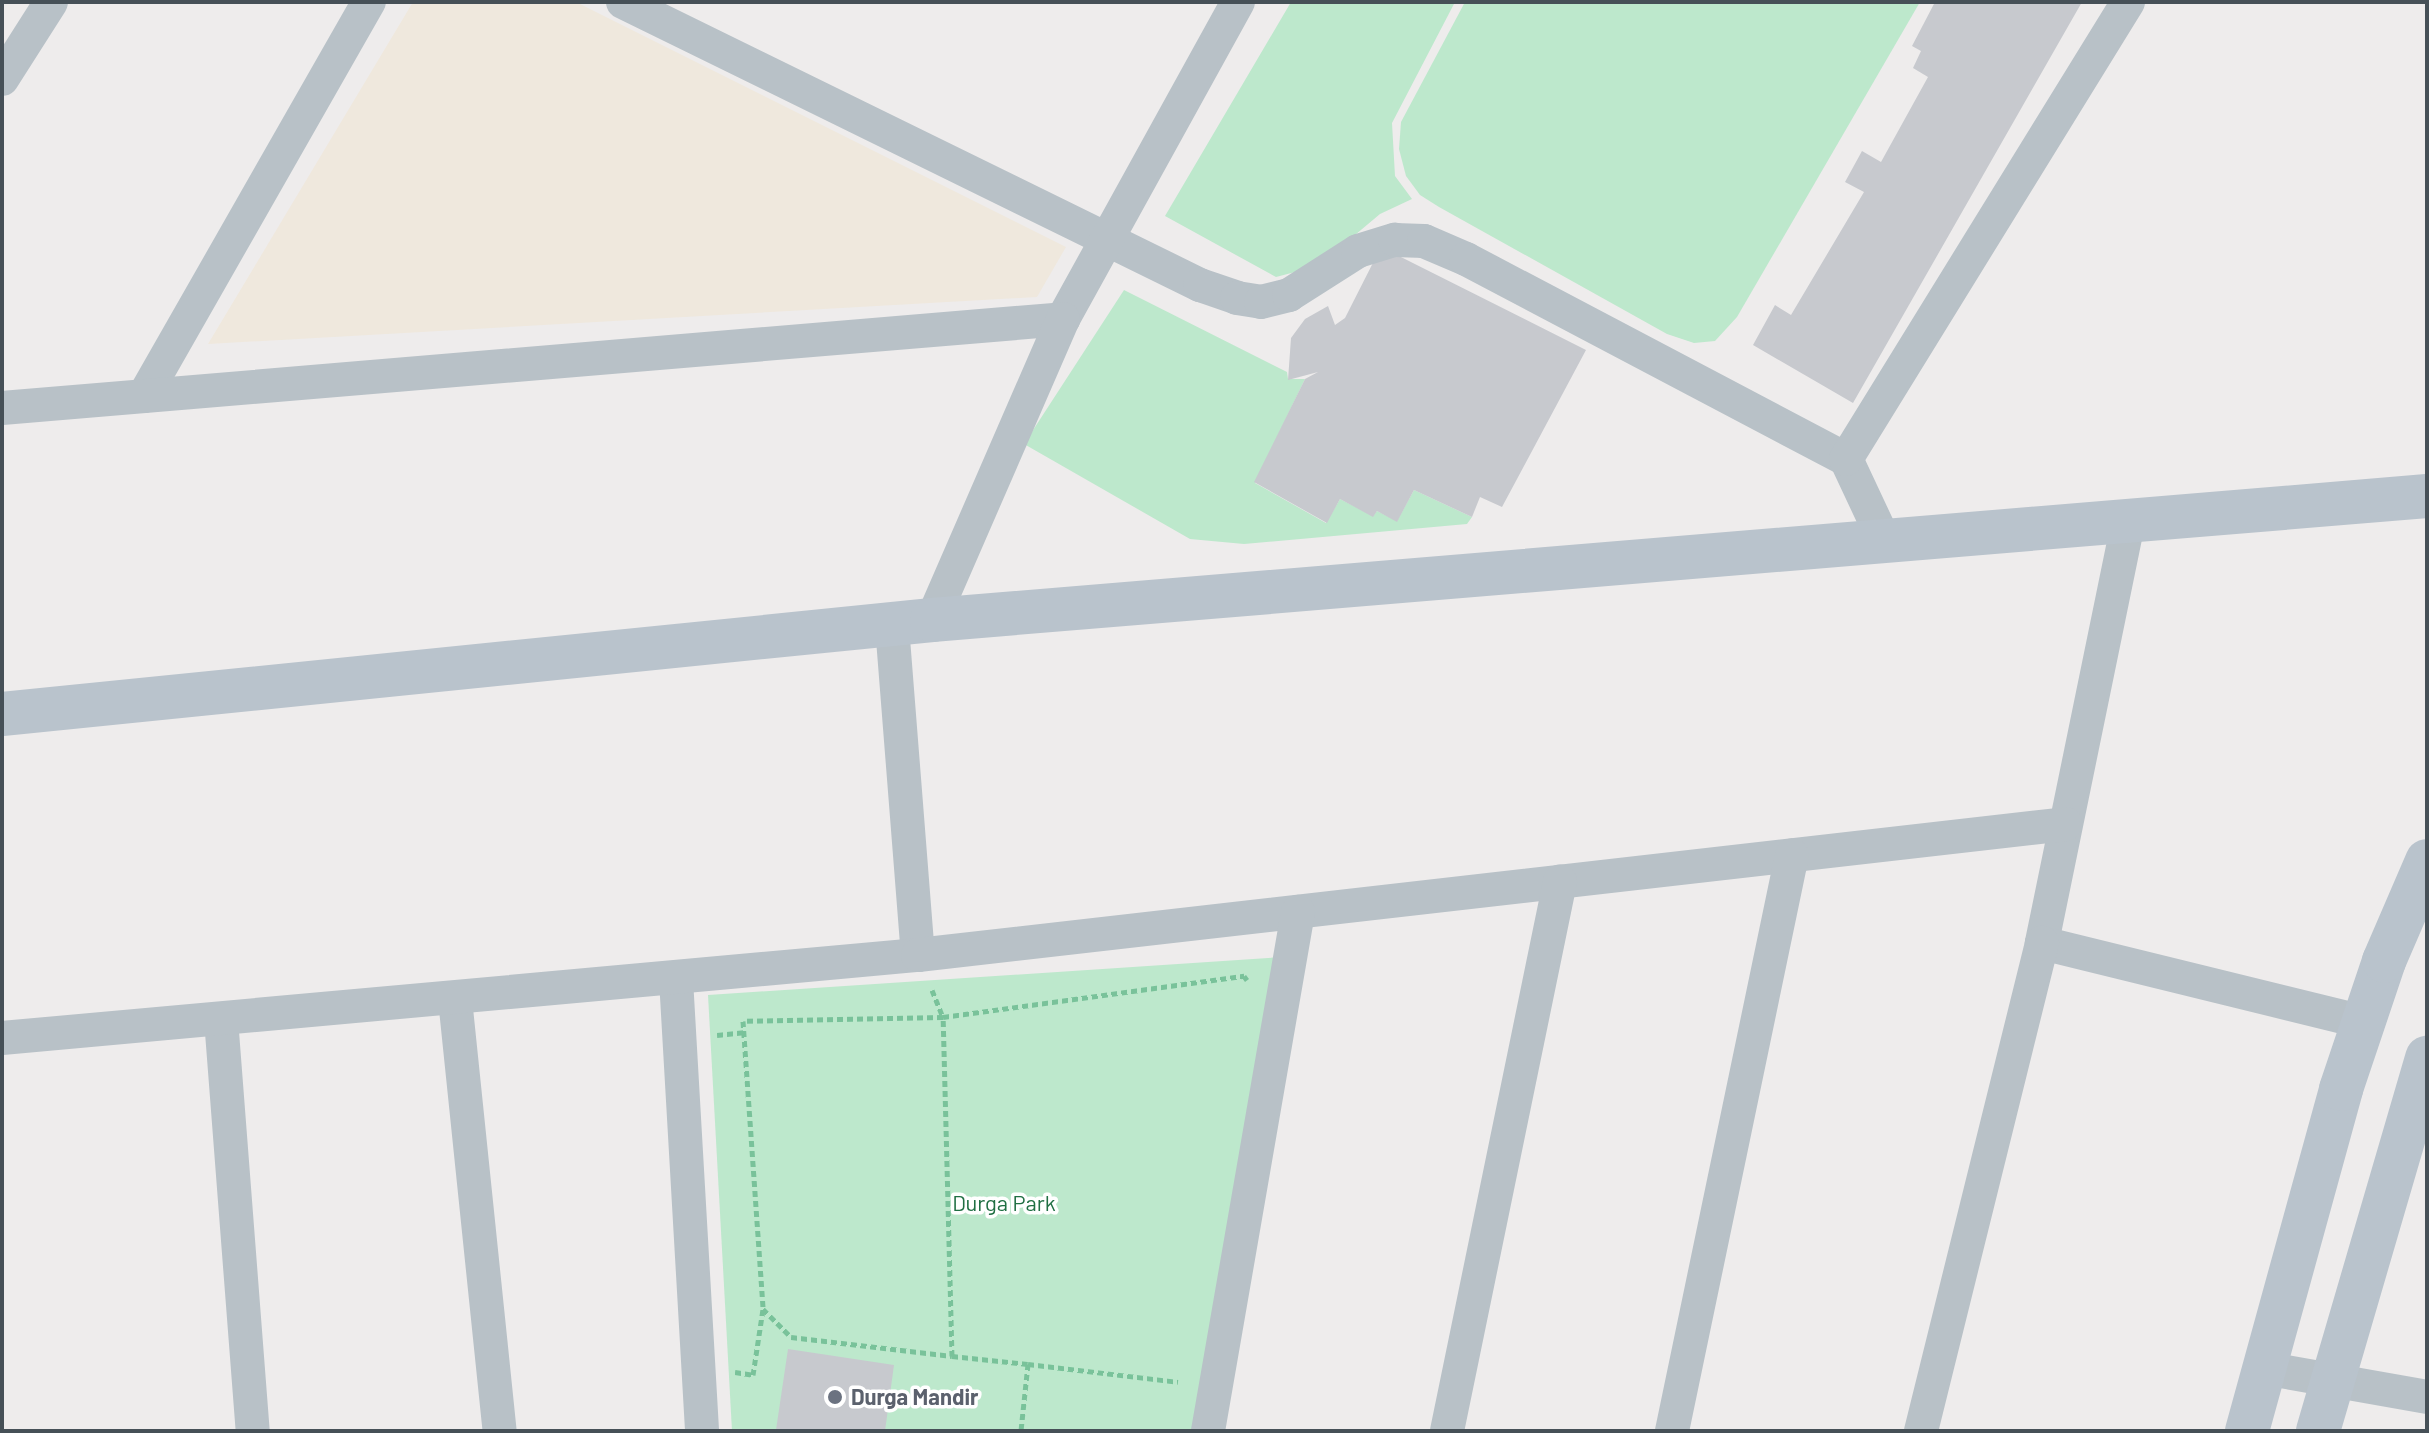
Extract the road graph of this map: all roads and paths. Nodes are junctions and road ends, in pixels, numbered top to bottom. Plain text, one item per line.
1 (51, 2) edge
2 (369, 2) edge
3 (623, 2) edge
4 (1238, 2) edge
5 (2128, 2) edge
6 (2, 79) edge
7 (1105, 239) junction
8 (1063, 319) junction
9 (144, 396) junction
10 (2, 408) edge
11 (1846, 459) junction
12 (2427, 496) edge
13 (2128, 523) junction
14 (1883, 538) junction
15 (912, 623) junction
16 (2, 714) edge
17 (2066, 824) junction
18 (1792, 855) junction
19 (2427, 861) edge
20 (1560, 882) junction
21 (1298, 912) junction
22 (2042, 943) junction
23 (918, 955) junction
24 (676, 979) junction
25 (1252, 985) dead end
26 (455, 999) junction
27 (943, 1017) junction
28 (221, 1019) junction
29 (2363, 1022) junction
30 (2, 1038) edge
31 (2427, 1058) edge
32 (763, 1309) junction
33 (952, 1356) junction
34 (1028, 1364) junction
35 (699, 1367) junction
36 (2264, 1368) junction
37 (2331, 1382) junction
38 (1185, 1383) dead end
39 (2427, 1397) edge
40 (253, 1431) edge
41 (500, 1431) edge
42 (702, 1431) edge
43 (1021, 1431) edge
44 (1208, 1431) edge
45 (1447, 1431) edge
46 (1672, 1431) edge
47 (1921, 1431) edge
48 (2247, 1431) edge
49 (2318, 1431) edge

1 - 6 street
2 - 9 street
3 - 7 street
4 - 7 street
5 - 11 street
7 - 8 street
7 - 11 street
8 - 9 street
8 - 15 street
9 - 10 street
11 - 14 street
12 - 13 street
13 - 14 street
13 - 17 street
14 - 15 street
15 - 16 street
15 - 23 street
17 - 18 street
17 - 22 street
18 - 20 street
18 - 46 street
19 - 29 street
20 - 21 street
20 - 45 street
21 - 23 street
21 - 44 street
22 - 29 street
22 - 47 street
23 - 24 street
23 - 27 path
24 - 26 street
24 - 35 street
25 - 27 path
26 - 28 street
26 - 41 street
27 - 32 path
27 - 33 path
28 - 30 street
28 - 40 street
29 - 36 street
31 - 37 street
32 - 33 path
32 - 35 path
33 - 34 path
34 - 38 path
34 - 43 path
35 - 42 street
36 - 37 street
36 - 48 street
37 - 39 street
37 - 49 street

